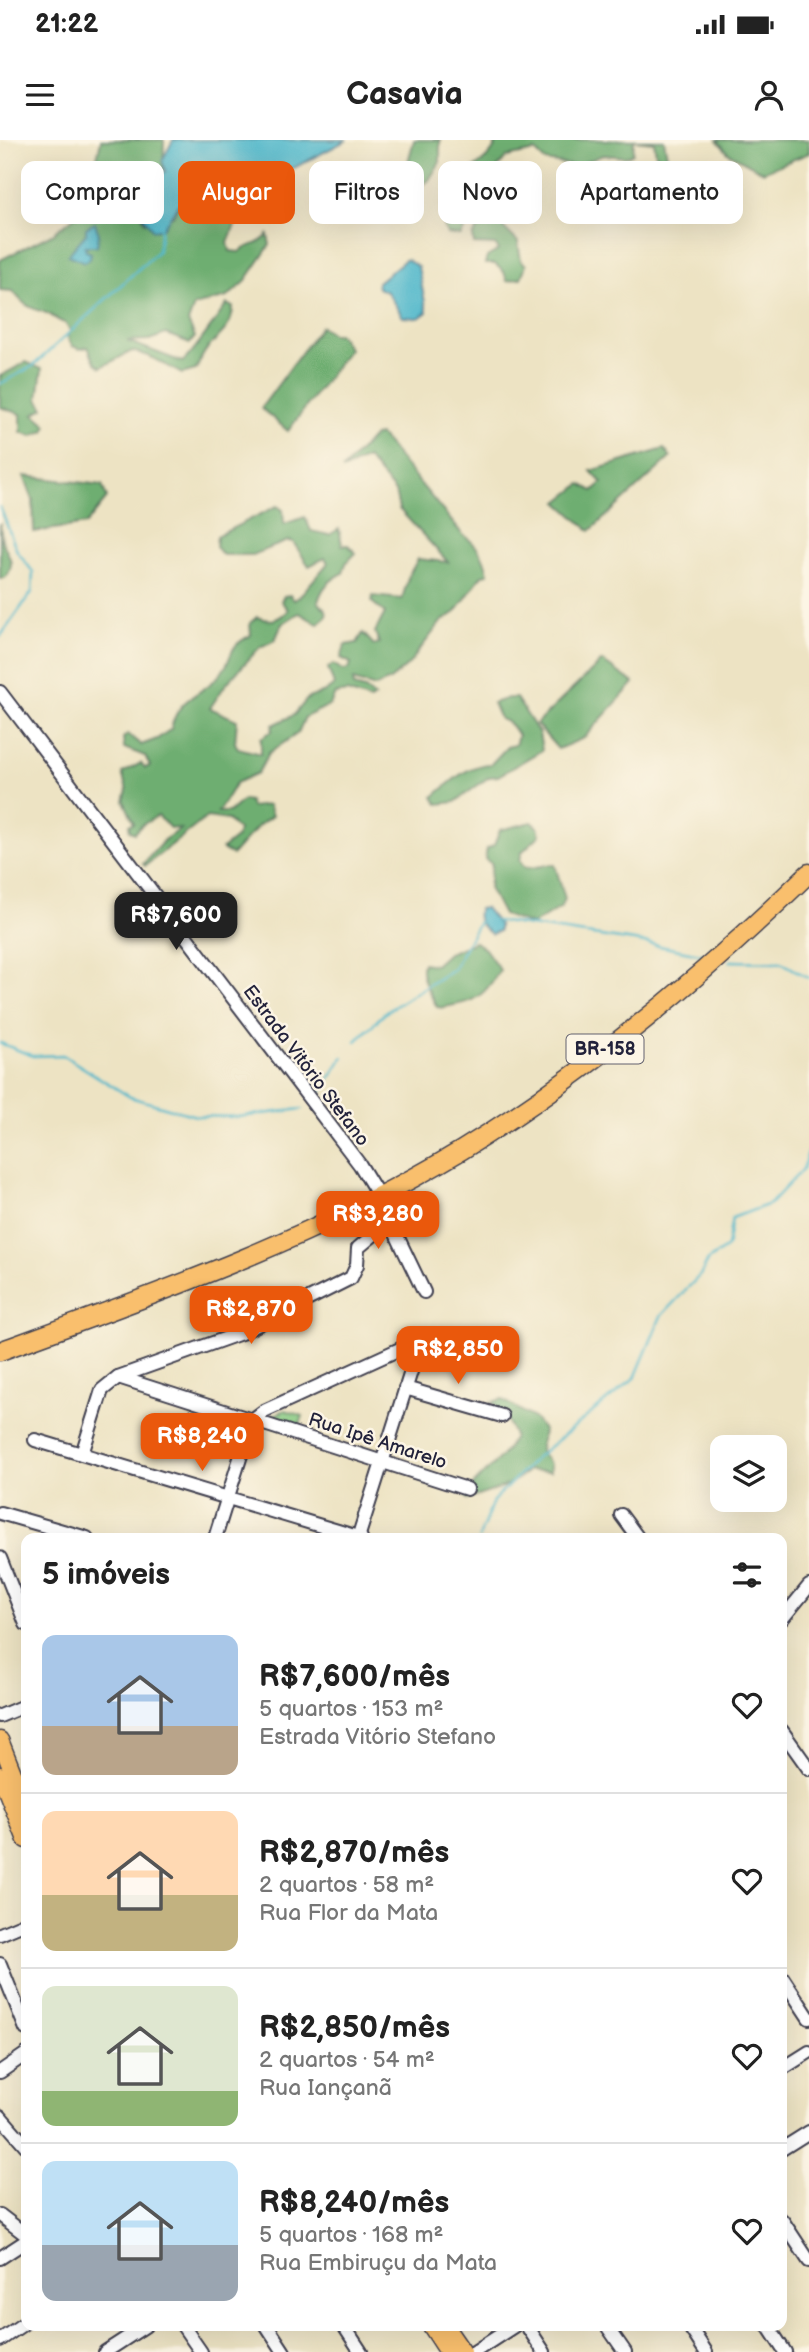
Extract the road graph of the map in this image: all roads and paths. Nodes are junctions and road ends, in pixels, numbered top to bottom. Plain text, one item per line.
1 (0, 692) edge
2 (809, 873) edge
3 (378, 1196) junction
4 (390, 1222) junction
5 (424, 1292) dead end
6 (0, 1350) edge
7 (118, 1377) junction
8 (405, 1388) junction
9 (502, 1416) dead end
10 (253, 1420) junction
11 (35, 1440) dead end
12 (82, 1454) junction
13 (382, 1462) junction
14 (467, 1489) dead end
15 (228, 1498) junction
16 (0, 1513) edge
17 (621, 1515) dead end
18 (61, 1533) edge
19 (217, 1533) edge
20 (343, 1533) edge
21 (361, 1533) edge
22 (634, 1533) edge
23 (0, 1558) edge
24 (809, 1586) edge
25 (21, 1611) edge
26 (787, 1613) edge
27 (21, 1707) edge
28 (0, 1716) edge
29 (787, 1739) edge
30 (0, 1740) edge
31 (809, 1769) edge
32 (12, 1781) edge
33 (21, 1797) edge
34 (21, 1819) edge
35 (21, 1925) edge
36 (0, 1934) edge
37 (0, 1964) edge
38 (787, 1989) edge
39 (21, 2016) edge
40 (809, 2018) edge
41 (809, 2052) edge
42 (21, 2057) edge
43 (787, 2066) edge
44 (0, 2072) edge
45 (0, 2116) edge
46 (808, 2135) edge
47 (21, 2140) edge
48 (787, 2146) edge
49 (0, 2215) edge
50 (787, 2228) edge
51 (21, 2231) edge
52 (21, 2244) edge
53 (0, 2258) edge
54 (809, 2261) edge
55 (21, 2325) edge
56 (137, 2331) edge
57 (186, 2331) edge
58 (270, 2331) edge
59 (347, 2331) edge
60 (434, 2331) edge
61 (448, 2331) edge
62 (506, 2331) edge
63 (530, 2331) edge
64 (610, 2331) edge
65 (692, 2331) edge
66 (771, 2331) edge
67 (0, 2340) edge
68 (105, 2352) edge
69 (201, 2352) edge
70 (284, 2352) edge
71 (361, 2352) edge
72 (448, 2352) edge
73 (463, 2352) edge
74 (474, 2352) edge
75 (544, 2352) edge
76 (625, 2352) edge
77 (706, 2352) edge
78 (785, 2352) edge

1 - 3 street, Estrada Vitório Stefano
2 - 3 highway, BR-158
3 - 4 street, Estrada Vitório Stefano
3 - 6 highway, BR-158
4 - 5 street, Estrada Vitório Stefano
4 - 7 street
7 - 10 street, Rua Ipê Amarelo
7 - 12 street
8 - 9 street
8 - 10 street
8 - 13 street
10 - 13 street, Rua Ipê Amarelo
10 - 15 street
11 - 12 street
12 - 15 street
13 - 14 street, Rua Ipê Amarelo
13 - 21 street
15 - 19 street
15 - 20 street
16 - 18 street
17 - 22 street
23 - 25 street
24 - 26 street
27 - 28 street
29 - 31 street
30 - 32 main road
32 - 33 main road
32 - 34 main road
35 - 36 street
37 - 39 street
38 - 40 street
41 - 43 street
42 - 44 street
45 - 47 street
46 - 48 street
49 - 51 street
50 - 54 street
52 - 53 street
55 - 67 street
56 - 68 street
57 - 69 street
58 - 70 street
59 - 71 street
60 - 72 main road
61 - 73 main road
62 - 74 street
63 - 75 street
64 - 76 street
65 - 77 street
66 - 78 street

